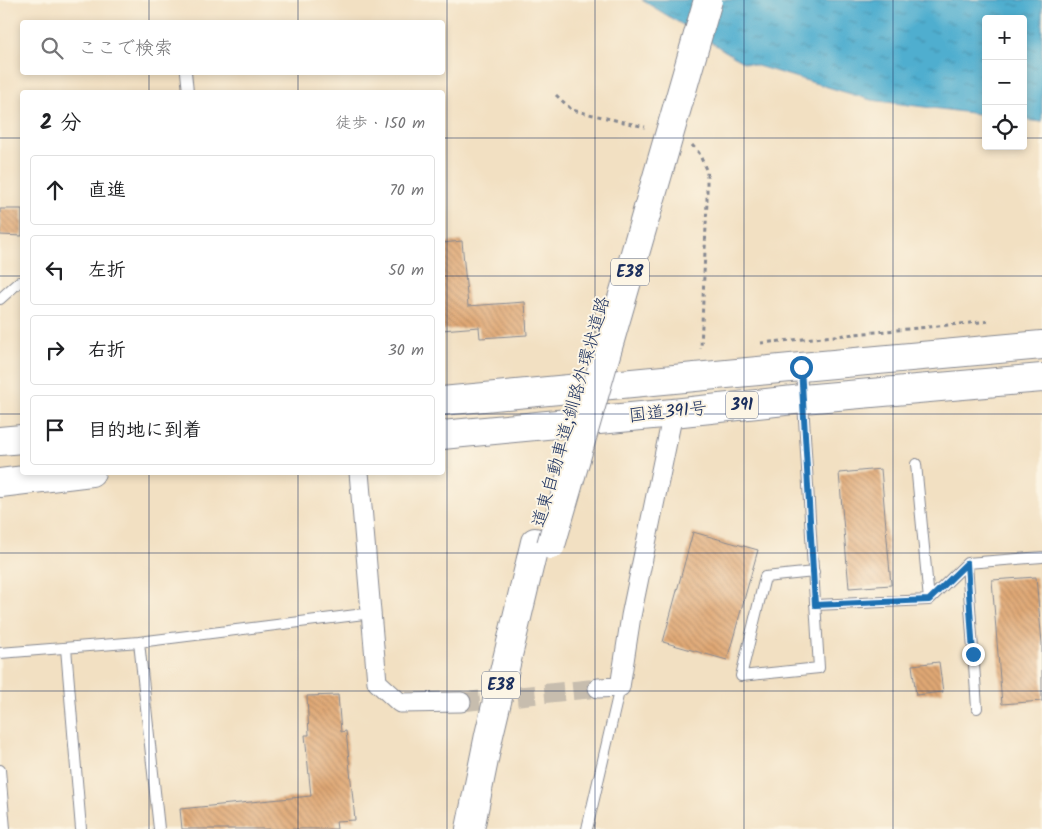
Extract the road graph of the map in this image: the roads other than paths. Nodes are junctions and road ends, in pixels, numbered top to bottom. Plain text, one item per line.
1 (690, 0) edge
2 (708, 0) edge
3 (186, 75) edge
4 (188, 90) edge
5 (19, 282) dead end
6 (0, 299) edge
7 (1042, 345) edge
8 (801, 367) junction
9 (1042, 378) edge
10 (803, 399) junction
11 (445, 401) edge
12 (673, 413) junction
13 (445, 435) edge
14 (20, 439) edge
15 (0, 441) edge
16 (916, 464) dead end
17 (66, 475) edge
18 (359, 475) edge
19 (0, 483) edge
20 (543, 543) junction
21 (1042, 557) edge
22 (967, 563) junction
23 (814, 572) junction
24 (929, 600) junction
25 (815, 605) junction
26 (372, 613) junction
27 (139, 642) junction
28 (66, 648) junction
29 (0, 653) edge
30 (620, 687) junction
31 (598, 688) tunnel mouth
32 (461, 702) tunnel mouth
33 (977, 708) dead end
34 (0, 770) edge
35 (5, 829) edge
36 (81, 829) edge
37 (159, 829) edge
38 (470, 829) edge
39 (489, 829) edge
40 (587, 829) edge

1 - 20 highway, 道東自動車道;釧路外環状道路 / E38
2 - 20 highway, 道東自動車道;釧路外環状道路 / E38, bridge
3 - 4 lane
5 - 6 lane
7 - 8 highway, 国道391号 / 391
8 - 10 lane
8 - 11 highway, 国道391号 / 391
9 - 10 highway, 国道391号 / 391
10 - 12 highway, 国道391号 / 391
10 - 23 lane
12 - 13 highway, 国道391号 / 391
12 - 30 street
14 - 15 highway
16 - 24 lane
17 - 19 highway
18 - 26 street
20 - 38 highway, 道東自動車道;釧路外環状道路 / E38
20 - 39 highway, 道東自動車道;釧路外環状道路 / E38
21 - 22 lane
22 - 24 lane
22 - 33 lane
23 - 25 lane
23 - 25 lane
24 - 25 lane
26 - 27 lane
26 - 32 street
27 - 28 lane
27 - 37 lane
28 - 29 lane
28 - 36 lane
30 - 31 street
30 - 40 lane
34 - 35 lane

